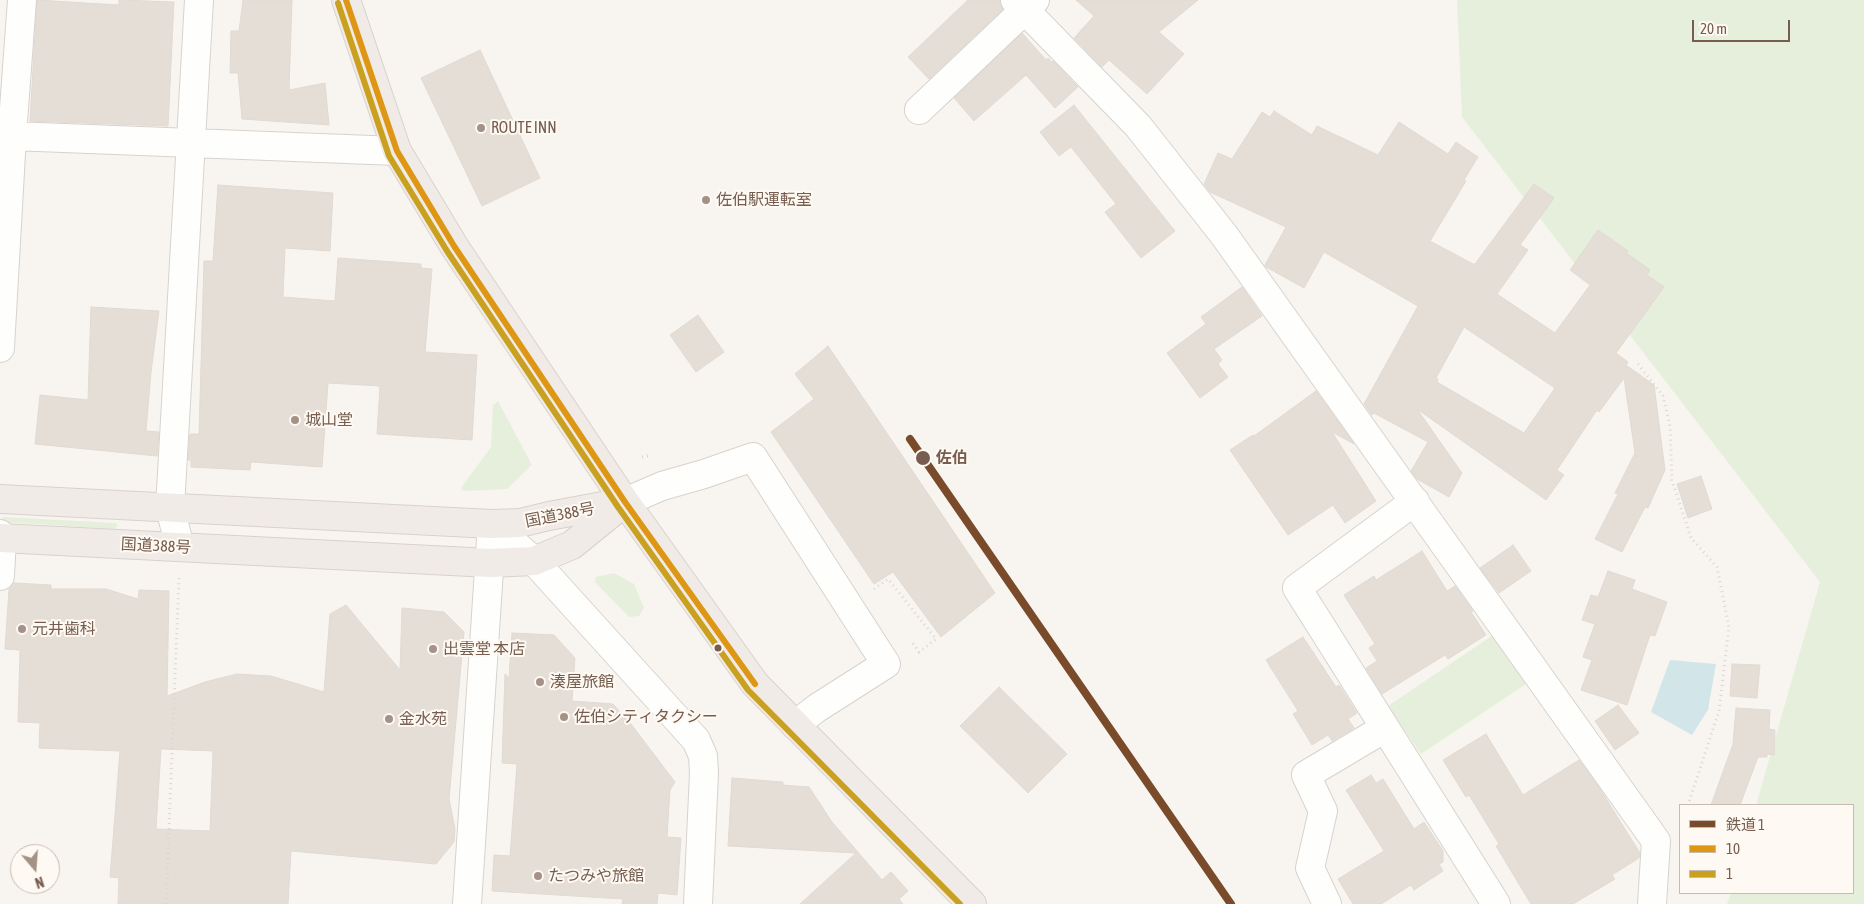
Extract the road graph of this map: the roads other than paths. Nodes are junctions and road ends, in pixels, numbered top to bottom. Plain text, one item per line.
1 (22, 0) edge
2 (199, 0) edge
3 (346, 0) edge
4 (1025, 4) edge
5 (919, 110) dead end
6 (12, 136) junction
7 (192, 142) junction
8 (397, 151) junction
9 (0, 348) edge
10 (0, 499) edge
11 (1415, 501) junction
12 (625, 502) junction
13 (170, 508) junction
14 (492, 524) junction
15 (1, 537) edge
16 (180, 547) junction
17 (534, 561) junction
18 (490, 562) junction
19 (0, 576) edge
20 (795, 725) junction
21 (1385, 728) junction
22 (467, 904) edge
23 (698, 904) edge
24 (972, 904) edge
25 (1327, 904) edge
26 (1496, 904) edge
27 (1652, 904) edge

1 - 6 street
2 - 7 street
3 - 8 highway
4 - 5 street
4 - 11 street
6 - 7 street
6 - 9 street
7 - 8 street
7 - 13 street
8 - 12 highway
10 - 13 highway, 国道388号
11 - 21 street
11 - 27 street
12 - 14 highway, 国道388号
12 - 17 highway, 国道388号
12 - 20 highway
12 - 20 street
13 - 14 highway, 国道388号
13 - 16 street
14 - 17 street
14 - 18 street
15 - 16 highway, 国道388号
15 - 19 street
16 - 18 highway, 国道388号
17 - 18 highway, 国道388号
17 - 23 street
18 - 22 street
20 - 24 highway
21 - 25 street
21 - 26 street

